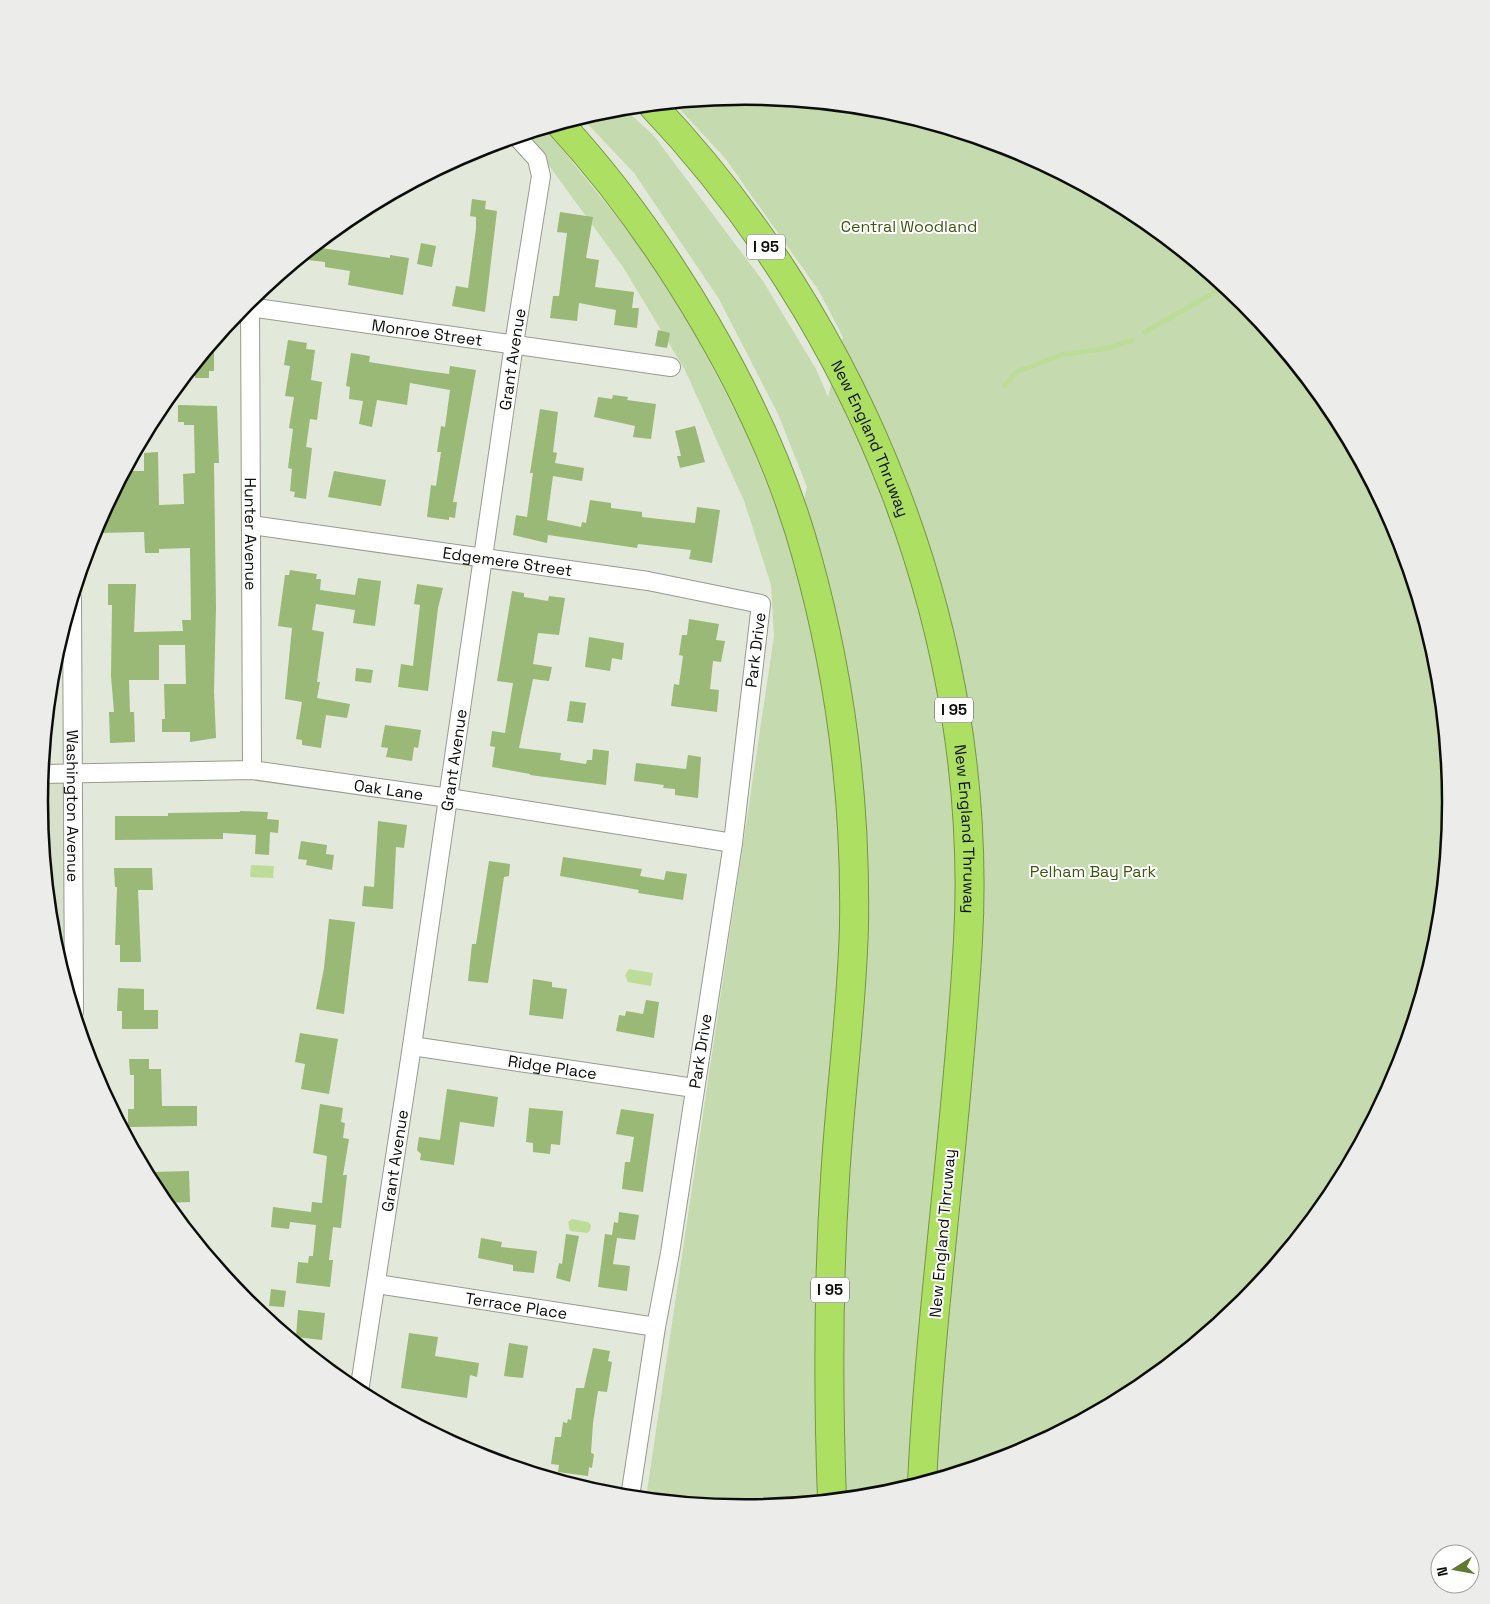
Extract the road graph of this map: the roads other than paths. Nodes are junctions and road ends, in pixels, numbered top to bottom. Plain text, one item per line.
1 (656, 110) edge
2 (564, 128) edge
3 (521, 142) edge
4 (256, 305) edge
5 (248, 313) edge
6 (514, 344) junction
7 (671, 367) dead end
8 (251, 525) junction
9 (483, 557) junction
10 (761, 604) joint
11 (72, 617) edge
12 (252, 770) junction
13 (49, 774) edge
14 (74, 774) junction
15 (448, 798) junction
16 (733, 843) junction
17 (74, 992) edge
18 (412, 1046) junction
19 (694, 1088) junction
20 (376, 1284) junction
21 (656, 1327) junction
22 (359, 1383) edge
23 (922, 1477) edge
24 (631, 1490) edge
25 (832, 1494) edge

1 - 23 highway, New England Thruway / I 95
2 - 25 highway, I 95
3 - 6 street, Grant Avenue
4 - 6 street, Monroe Street
5 - 8 street, Hunter Avenue
6 - 7 street, Monroe Street
6 - 9 street, Grant Avenue
8 - 9 street, Edgemere Street
8 - 12 street, Hunter Avenue
9 - 10 street, Edgemere Street
9 - 15 street, Grant Avenue
10 - 16 street, Park Drive
11 - 14 street, Washington Avenue
12 - 14 street, Oak Lane
12 - 15 street, Oak Lane
13 - 14 street, Oak Lane
14 - 17 street, Washington Avenue
15 - 16 street, Oak Lane
15 - 18 street, Grant Avenue
16 - 19 street, Park Drive
18 - 19 street, Ridge Place
18 - 20 street, Grant Avenue
19 - 21 street, Park Drive
20 - 21 street, Terrace Place
20 - 22 street, Grant Avenue
21 - 24 street, Park Drive

